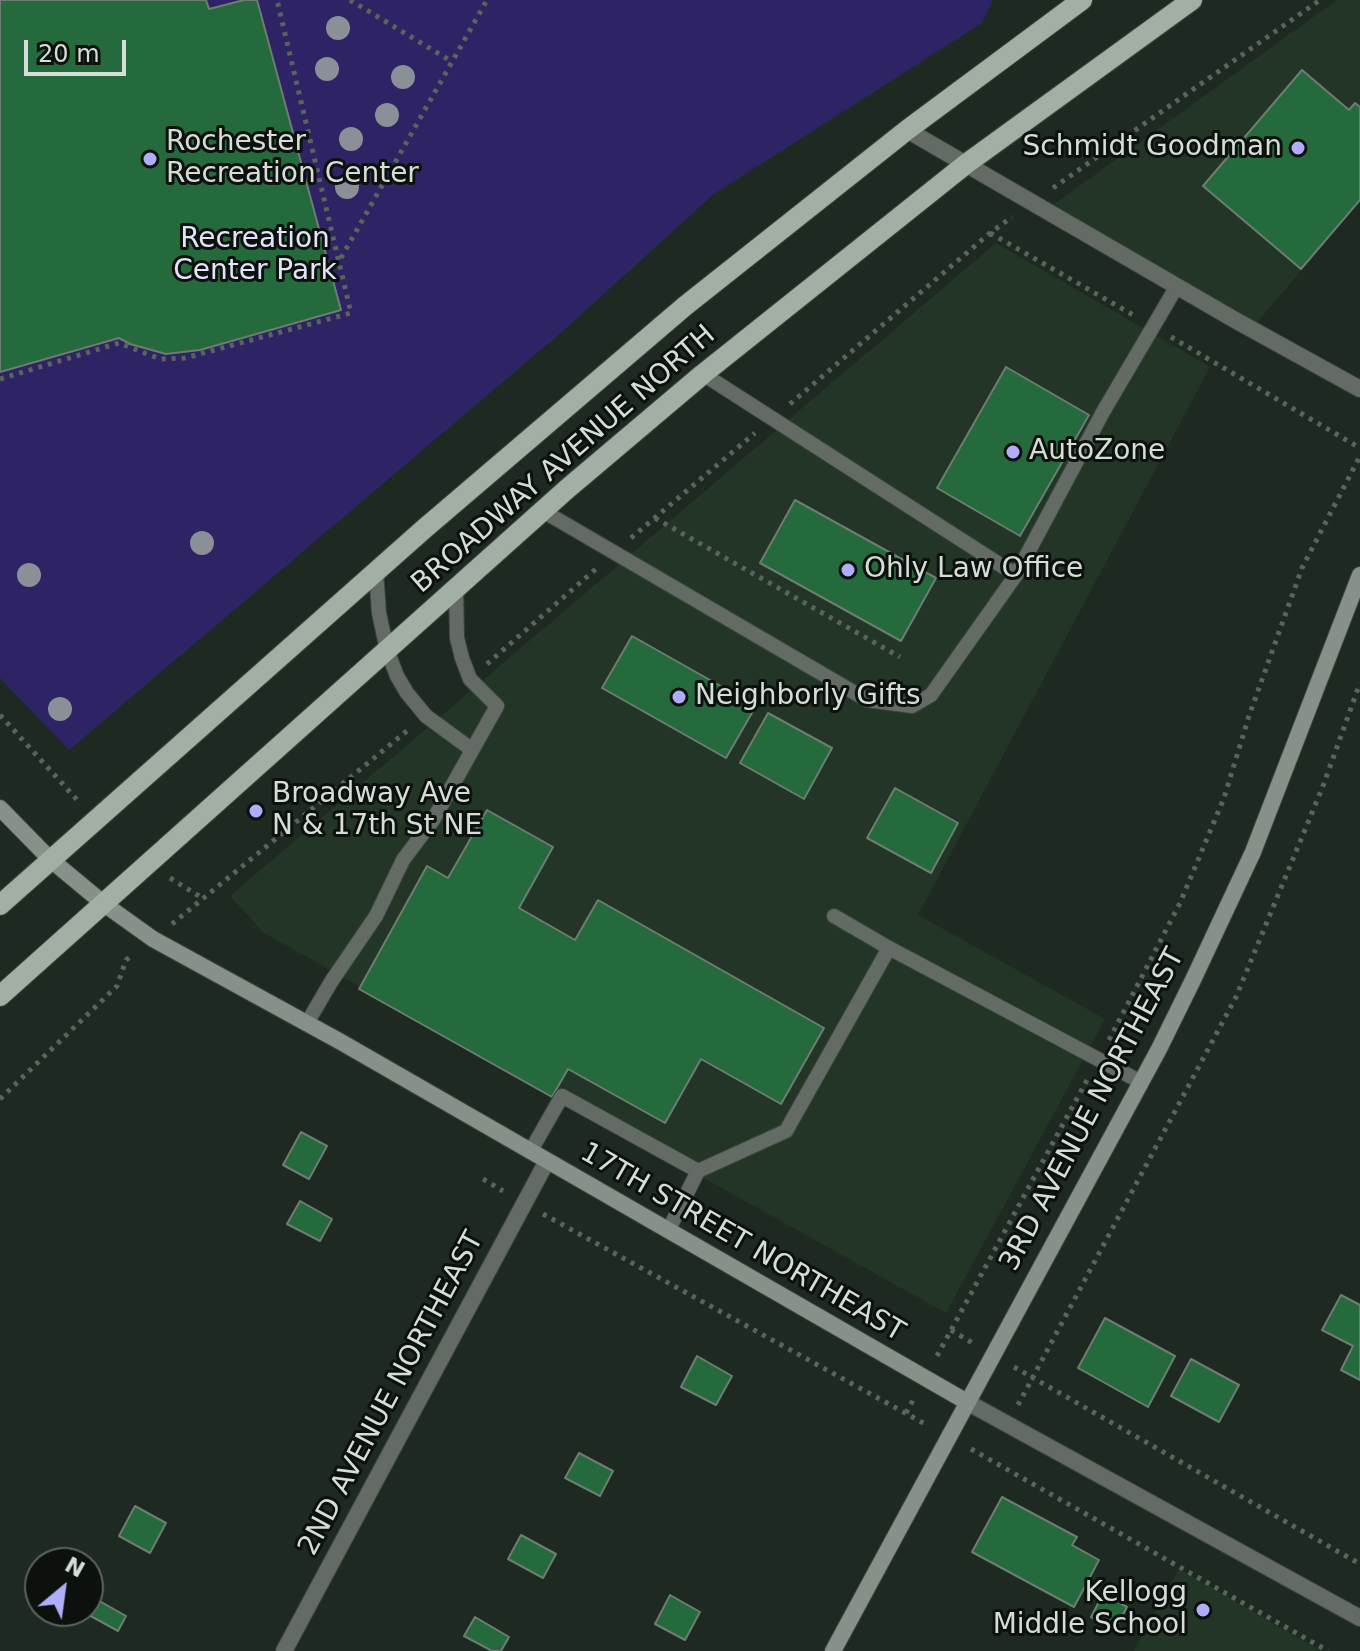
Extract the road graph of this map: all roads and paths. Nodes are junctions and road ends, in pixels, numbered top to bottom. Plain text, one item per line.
1 (277, 0) edge
2 (350, 0) edge
3 (487, 0) edge
4 (1082, 0) edge
5 (1192, 0) edge
6 (1320, 0) edge
7 (451, 61) junction
8 (907, 130) junction
9 (966, 164) junction
10 (1033, 203) junction
11 (340, 259) junction
12 (1177, 286) junction
13 (703, 374) junction
14 (0, 379) edge
15 (1360, 389) edge
16 (772, 418) junction
17 (1360, 456) edge
18 (543, 511) junction
19 (376, 571) junction
20 (1016, 575) junction
21 (1360, 575) edge
22 (456, 588) junction
23 (387, 650) junction
24 (900, 657) dead end
25 (1360, 683) edge
26 (0, 715) edge
27 (471, 749) junction
28 (60, 783) dead end
29 (0, 808) edge
30 (50, 859) junction
31 (104, 904) junction
32 (0, 905) edge
33 (834, 916) dead end
34 (889, 948) junction
35 (126, 960) dead end
36 (0, 996) edge
37 (307, 1023) junction
38 (1098, 1060) junction
39 (1141, 1082) junction
40 (0, 1099) edge
41 (530, 1152) junction
42 (547, 1161) junction
43 (698, 1171) junction
44 (564, 1226) dead end
45 (668, 1231) junction
46 (951, 1330) dead end
47 (967, 1402) junction
48 (906, 1413) dead end
49 (988, 1458) dead end
50 (1360, 1564) edge
51 (1360, 1618) edge
52 (284, 1651) edge
53 (833, 1651) edge
54 (1328, 1651) edge

1 - 11 path
2 - 7 path
3 - 7 path
4 - 8 main road, BROADWAY AVENUE NORTH
5 - 9 main road, BROADWAY AVENUE NORTH
6 - 10 path
7 - 11 path
8 - 9 street
8 - 19 main road, BROADWAY AVENUE NORTH
9 - 10 street
9 - 13 main road, BROADWAY AVENUE NORTH
10 - 12 street
10 - 16 path
11 - 14 path
12 - 15 street
12 - 20 lane
13 - 16 lane
13 - 18 main road, BROADWAY AVENUE NORTH
16 - 20 lane
16 - 24 path
17 - 38 path
18 - 20 lane
18 - 22 main road, BROADWAY AVENUE NORTH
19 - 23 lane
19 - 30 main road, BROADWAY AVENUE NORTH
21 - 39 street, 3RD AVENUE NORTHEAST
22 - 23 main road, BROADWAY AVENUE NORTH
22 - 27 lane
23 - 27 lane
23 - 31 main road, BROADWAY AVENUE NORTH
25 - 50 path
26 - 28 path
27 - 37 lane
29 - 30 street, 17TH STREET NORTHEAST
30 - 31 street, 17TH STREET NORTHEAST
30 - 32 main road, BROADWAY AVENUE NORTH
31 - 36 main road, BROADWAY AVENUE NORTH
31 - 37 street, 17TH STREET NORTHEAST
33 - 34 lane
34 - 38 lane
34 - 43 lane
35 - 40 path
37 - 41 street, 17TH STREET NORTHEAST
38 - 39 lane
38 - 46 path
39 - 47 street, 3RD AVENUE NORTHEAST
41 - 42 street, 17TH STREET NORTHEAST
41 - 43 lane
42 - 45 street, 17TH STREET NORTHEAST
42 - 52 street, 2ND AVENUE NORTHEAST
43 - 45 lane
44 - 48 path
45 - 47 street, 17TH STREET NORTHEAST
47 - 51 street, 17TH STREET NORTHEAST
47 - 53 street, 3RD AVENUE NORTHEAST
49 - 54 path

